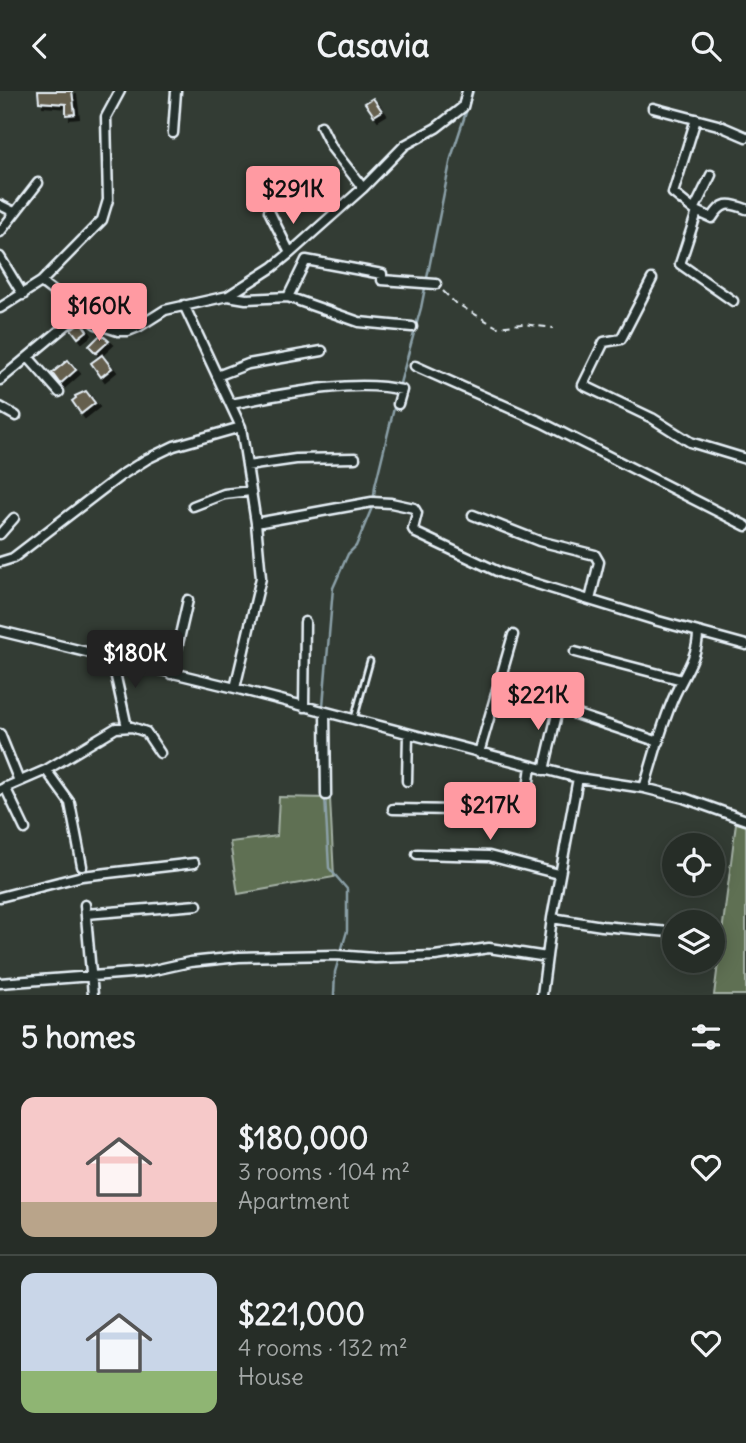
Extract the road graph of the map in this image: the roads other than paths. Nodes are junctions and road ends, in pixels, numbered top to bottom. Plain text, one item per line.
1 (120, 91) edge
2 (176, 91) edge
3 (467, 91) edge
4 (653, 108) dead end
5 (696, 119) junction
6 (321, 126) dead end
7 (173, 133) dead end
8 (746, 137) edge
9 (711, 174) dead end
10 (38, 183) dead end
11 (363, 188) junction
12 (0, 205) edge
13 (746, 209) edge
14 (269, 211) dead end
15 (695, 211) junction
16 (14, 212) junction
17 (0, 232) edge
18 (290, 253) junction
19 (0, 257) edge
20 (652, 279) dead end
21 (41, 282) junction
22 (430, 283) road end
23 (23, 295) junction
24 (228, 296) junction
25 (288, 297) junction
26 (733, 300) dead end
27 (184, 305) junction
28 (0, 309) edge
29 (82, 312) junction
30 (412, 327) dead end
31 (322, 351) dead end
32 (28, 357) junction
33 (415, 366) dead end
34 (217, 376) junction
35 (0, 380) edge
36 (59, 392) dead end
37 (231, 404) junction
38 (398, 404) dead end
39 (0, 407) edge
40 (16, 417) dead end
41 (241, 427) junction
42 (355, 458) dead end
43 (746, 459) edge
44 (247, 466) junction
45 (251, 491) junction
46 (193, 506) dead end
47 (473, 515) dead end
48 (15, 518) dead end
49 (256, 523) junction
50 (746, 526) edge
51 (0, 534) edge
52 (0, 562) edge
53 (188, 600) dead end
54 (590, 600) junction
55 (305, 622) dead end
56 (0, 631) edge
57 (698, 633) junction
58 (513, 635) dead end
59 (746, 645) edge
60 (575, 652) dead end
61 (112, 659) junction
62 (370, 660) dead end
63 (171, 674) junction
64 (682, 680) junction
65 (235, 688) junction
66 (560, 701) dead end
67 (304, 707) junction
68 (325, 712) junction
69 (575, 714) dead end
70 (354, 720) junction
71 (127, 727) junction
72 (0, 734) edge
73 (408, 734) junction
74 (659, 741) junction
75 (160, 753) dead end
76 (479, 753) junction
77 (531, 766) junction
78 (544, 769) junction
79 (46, 770) junction
80 (578, 778) junction
81 (19, 781) junction
82 (407, 781) dead end
83 (2, 788) edge
84 (644, 788) junction
85 (326, 795) dead end
86 (393, 809) dead end
87 (746, 820) edge
88 (25, 829) dead end
89 (417, 854) dead end
90 (194, 863) dead end
91 (82, 866) dead end
92 (559, 874) junction
93 (0, 897) edge
94 (197, 905) dead end
95 (552, 918) junction
96 (662, 931) edge
97 (547, 957) junction
98 (91, 975) junction
99 (0, 983) edge
100 (93, 995) edge
101 (542, 995) edge

1 - 21 street
2 - 7 street
3 - 11 street
4 - 5 street
5 - 8 street
5 - 15 street
6 - 11 street
9 - 15 street
10 - 16 street
11 - 18 street
12 - 16 street
13 - 15 street
14 - 18 street
15 - 26 street
16 - 17 street
18 - 24 street
19 - 23 street
20 - 43 street
21 - 23 street
21 - 29 street
22 - 25 street
23 - 28 street
24 - 25 street
24 - 27 street
25 - 30 street
27 - 29 street
27 - 34 street
29 - 32 street
31 - 34 street
32 - 35 street
32 - 36 street
33 - 50 street
34 - 37 street
37 - 38 street
37 - 41 street
39 - 40 street
41 - 44 street
41 - 52 street
42 - 44 street
44 - 45 street
45 - 46 street
45 - 49 street
47 - 54 street
48 - 51 street
49 - 54 street
49 - 65 street
53 - 63 street
54 - 57 street
55 - 67 street
56 - 61 street
57 - 59 street
57 - 64 street
58 - 76 street
60 - 64 street
61 - 63 street
61 - 71 street
62 - 70 lane
63 - 65 street
64 - 74 street
65 - 67 street
66 - 78 street
67 - 68 street
68 - 70 street
68 - 85 street
69 - 74 street
70 - 73 street
71 - 75 street
71 - 79 street
72 - 81 street
73 - 76 street
73 - 82 street
74 - 84 street
76 - 77 street
77 - 78 street
77 - 86 street
78 - 80 street
79 - 81 street
79 - 91 street
80 - 84 street
80 - 92 street
81 - 83 street
83 - 88 street
84 - 87 street
89 - 92 street
90 - 93 street
92 - 95 street
94 - 98 street
95 - 96 street
95 - 97 street
97 - 98 street
97 - 101 street
98 - 99 street
98 - 100 street

